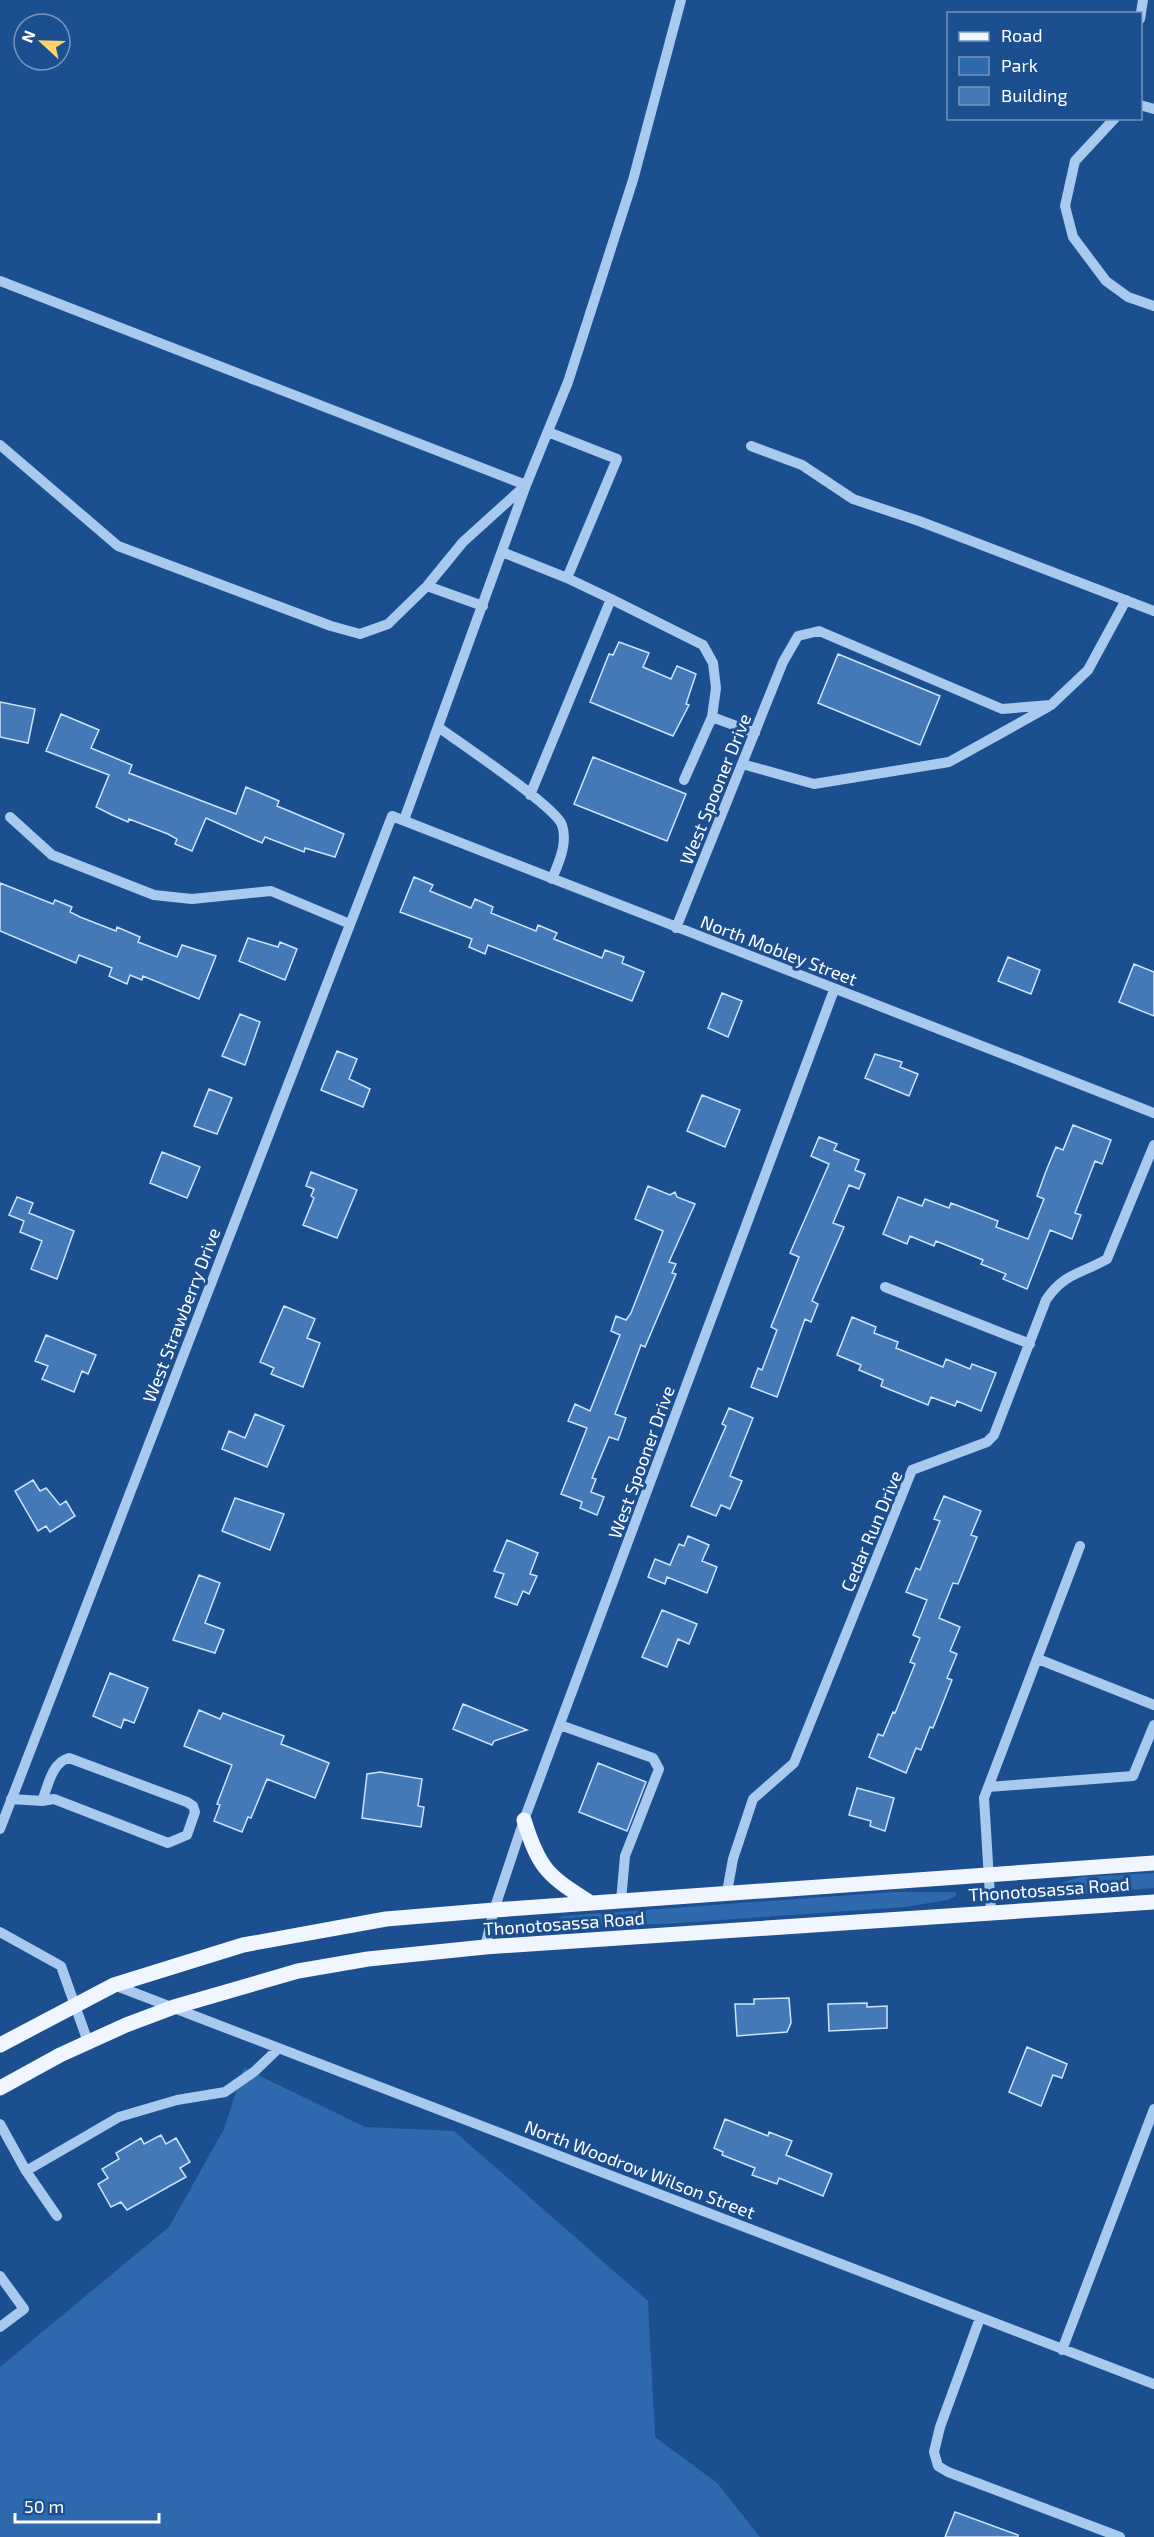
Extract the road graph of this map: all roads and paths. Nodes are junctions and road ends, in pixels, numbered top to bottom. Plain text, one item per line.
1 (681, 0) edge
2 (1112, 120) edge
3 (0, 281) edge
4 (1154, 306) edge
5 (548, 432) junction
6 (0, 445) edge
7 (751, 446) dead end
8 (526, 485) junction
9 (502, 552) junction
10 (567, 578) junction
11 (427, 586) junction
12 (611, 599) junction
13 (1126, 600) junction
14 (483, 606) junction
15 (1154, 611) edge
16 (1051, 705) junction
17 (712, 717) junction
18 (438, 727) junction
19 (755, 732) junction
20 (742, 764) junction
21 (684, 780) dead end
22 (530, 795) junction
23 (392, 816) joint
24 (10, 817) dead end
25 (405, 820) junction
26 (552, 879) junction
27 (350, 924) junction
28 (676, 928) junction
29 (834, 990) junction
30 (1154, 1113) edge
31 (1154, 1145) edge
32 (885, 1287) dead end
33 (1030, 1344) junction
34 (1080, 1546) dead end
35 (1038, 1659) junction
36 (1154, 1705) edge
37 (560, 1725) junction
38 (1154, 1725) edge
39 (988, 1787) junction
40 (11, 1799) junction
41 (42, 1802) junction
42 (524, 1820) junction
43 (0, 1828) edge
44 (1154, 1863) edge
45 (989, 1873) junction
46 (727, 1892) junction
47 (621, 1900) junction
48 (1154, 1902) edge
49 (591, 1903) junction
50 (494, 1910) junction
51 (991, 1912) junction
52 (0, 1932) edge
53 (485, 1947) junction
54 (114, 1985) junction
55 (73, 2006) junction
56 (174, 2007) junction
57 (88, 2042) junction
58 (0, 2044) edge
59 (279, 2048) junction
60 (0, 2088) edge
61 (1154, 2109) edge
62 (0, 2124) edge
63 (26, 2171) junction
64 (57, 2216) dead end
65 (0, 2276) edge
66 (980, 2318) junction
67 (0, 2327) edge
68 (1062, 2350) junction
69 (1154, 2384) edge
70 (1120, 2537) edge

1 - 5 street
2 - 4 street
3 - 8 street
5 - 8 street
5 - 10 street
6 - 11 street
7 - 13 street
8 - 9 street
8 - 11 street
9 - 10 street
9 - 14 street
10 - 12 street
11 - 14 street
12 - 17 street
12 - 22 street
13 - 15 street
13 - 16 street
14 - 18 street
16 - 19 street, West Spooner Drive
16 - 20 street
17 - 19 street
17 - 21 street
18 - 22 street
18 - 25 street
19 - 20 street, West Spooner Drive
20 - 28 street, West Spooner Drive
22 - 26 street
23 - 25 street, North Mobley Street
23 - 27 street, West Strawberry Drive
24 - 27 street
25 - 26 street, North Mobley Street
26 - 28 street, North Mobley Street
27 - 40 street, West Strawberry Drive
28 - 29 street, North Mobley Street
29 - 30 street, North Mobley Street
29 - 37 street, West Spooner Drive
31 - 33 street, Cedar Run Drive
32 - 33 street
33 - 46 street, Cedar Run Drive
34 - 35 street
35 - 36 street
35 - 39 street
37 - 42 street, West Spooner Drive
37 - 47 street
38 - 39 street
39 - 45 street
40 - 41 street
40 - 43 street, West Strawberry Drive
41 - 41 street
42 - 49 main road
42 - 50 street, West Spooner Drive
44 - 45 main road, Thonotosassa Road
45 - 46 main road, Thonotosassa Road
45 - 51 street
46 - 47 main road, Thonotosassa Road
47 - 49 main road, Thonotosassa Road
48 - 51 main road, Thonotosassa Road
49 - 50 main road, Thonotosassa Road
50 - 53 street, West Spooner Drive
50 - 54 main road, Thonotosassa Road
51 - 53 main road, Thonotosassa Road
52 - 55 street
53 - 56 main road, Thonotosassa Road
54 - 55 main road, Thonotosassa Road
54 - 56 street, North Woodrow Wilson Street
55 - 57 street
55 - 58 main road, Thonotosassa Road
56 - 57 main road, Thonotosassa Road
56 - 59 street, North Woodrow Wilson Street
57 - 60 main road, Thonotosassa Road
59 - 63 street
59 - 66 street, North Woodrow Wilson Street
61 - 68 street
62 - 63 street
63 - 64 street
65 - 67 street
66 - 68 street, North Woodrow Wilson Street
66 - 70 street
68 - 69 street, North Woodrow Wilson Street

